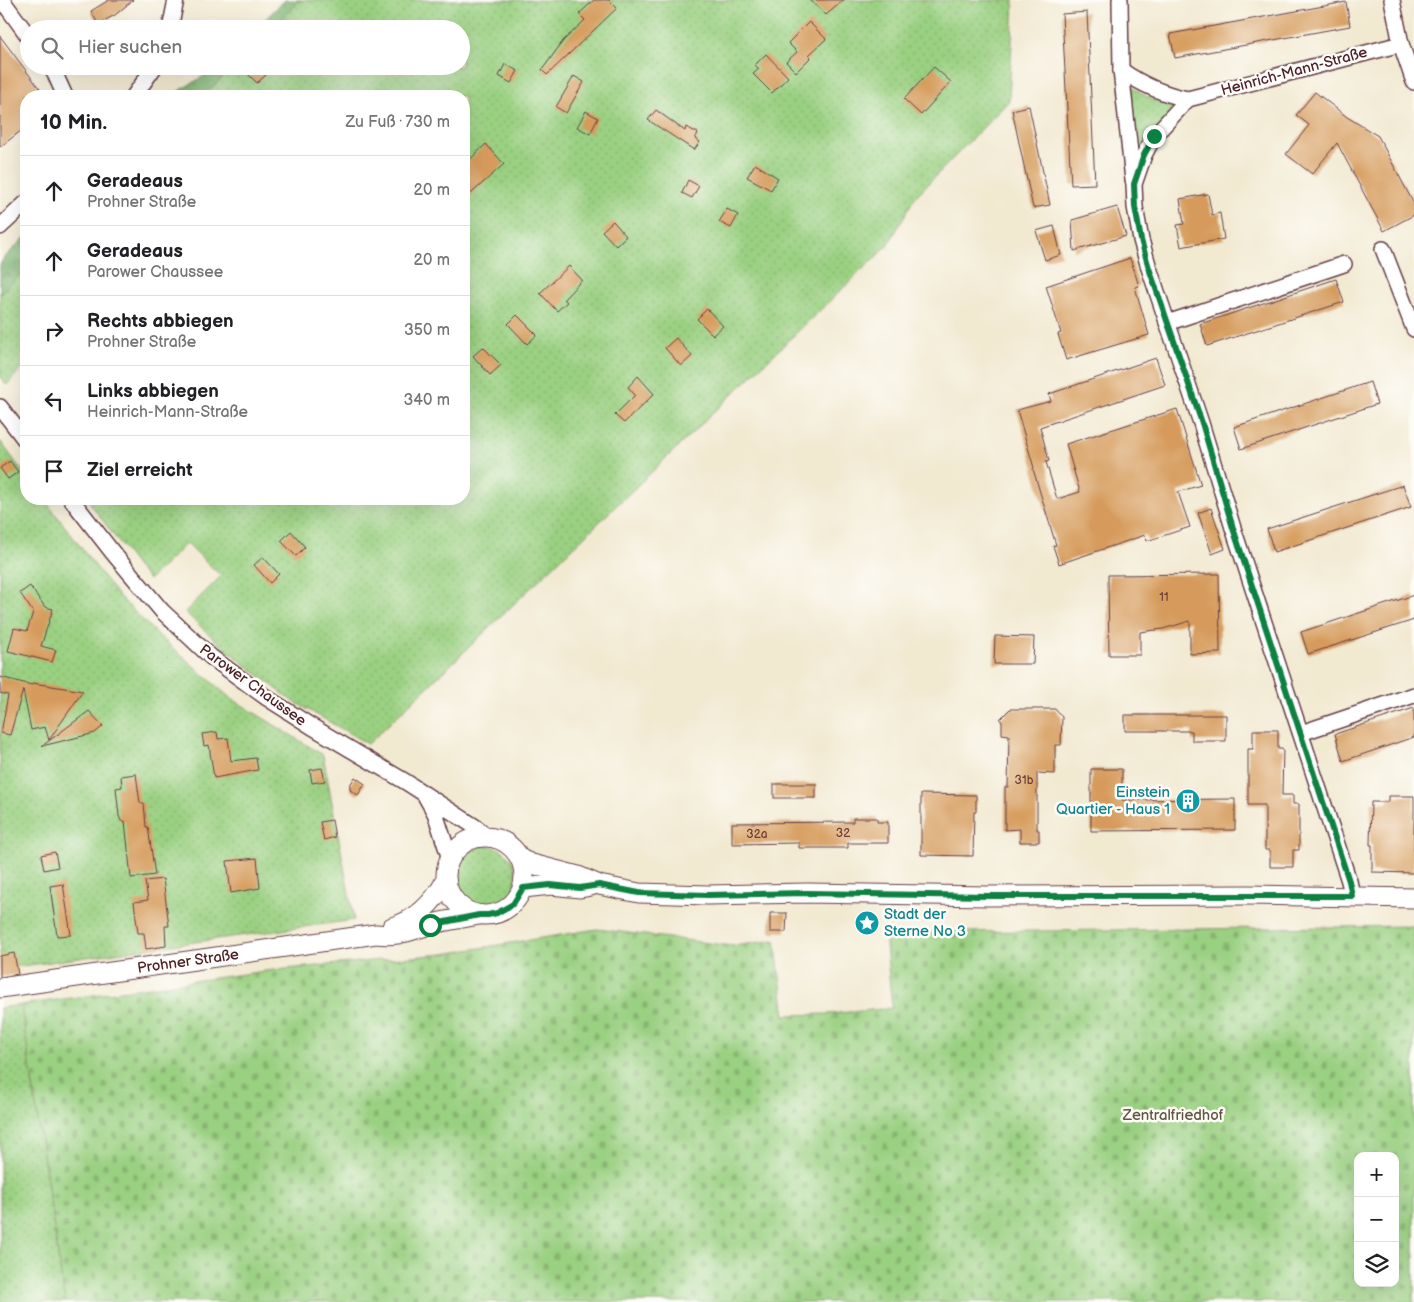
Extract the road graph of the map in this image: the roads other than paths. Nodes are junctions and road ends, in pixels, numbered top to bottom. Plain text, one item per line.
1 (2, 0) edge
2 (176, 0) edge
3 (1120, 0) edge
4 (1392, 0) edge
5 (172, 20) edge
6 (20, 25) edge
7 (1400, 44) junction
8 (1121, 70) junction
9 (55, 75) edge
10 (149, 75) edge
11 (1414, 82) edge
12 (62, 90) edge
13 (138, 90) edge
14 (1188, 99) junction
15 (1134, 184) junction
16 (20, 209) edge
17 (0, 227) edge
18 (1383, 249) dead end
19 (1344, 264) dead end
20 (1167, 323) junction
21 (1414, 329) edge
22 (0, 406) edge
23 (20, 433) edge
24 (76, 505) edge
25 (1414, 695) edge
26 (1301, 733) junction
27 (424, 794) junction
28 (487, 837) junction
29 (450, 859) junction
30 (520, 859) junction
31 (446, 880) junction
32 (599, 885) junction
33 (523, 888) junction
34 (1352, 896) junction
35 (1414, 898) edge
36 (479, 915) junction
37 (376, 934) junction
38 (0, 988) edge

1 - 6 street
2 - 5 street
3 - 8 street
4 - 7 street
7 - 11 street
7 - 14 street, Heinrich-Mann-Straße
8 - 14 street, Heinrich-Mann-Straße
8 - 15 street
9 - 12 street
10 - 13 street
14 - 15 street
15 - 20 street
16 - 17 street
18 - 21 street
19 - 20 street
20 - 26 street
22 - 23 street
24 - 27 street, Parower Chaussee
25 - 26 street
26 - 34 street
27 - 28 street, Parower Chaussee
27 - 29 street, Parower Chaussee
28 - 29 main road
28 - 30 main road, Parower Chaussee
29 - 31 main road, Parower Chaussee
30 - 32 main road
30 - 33 main road
31 - 36 main road
31 - 37 main road, Prohner Straße
32 - 33 main road
32 - 34 main road
33 - 36 main road
34 - 35 main road
36 - 37 main road, Prohner Straße
37 - 38 main road, Prohner Straße

